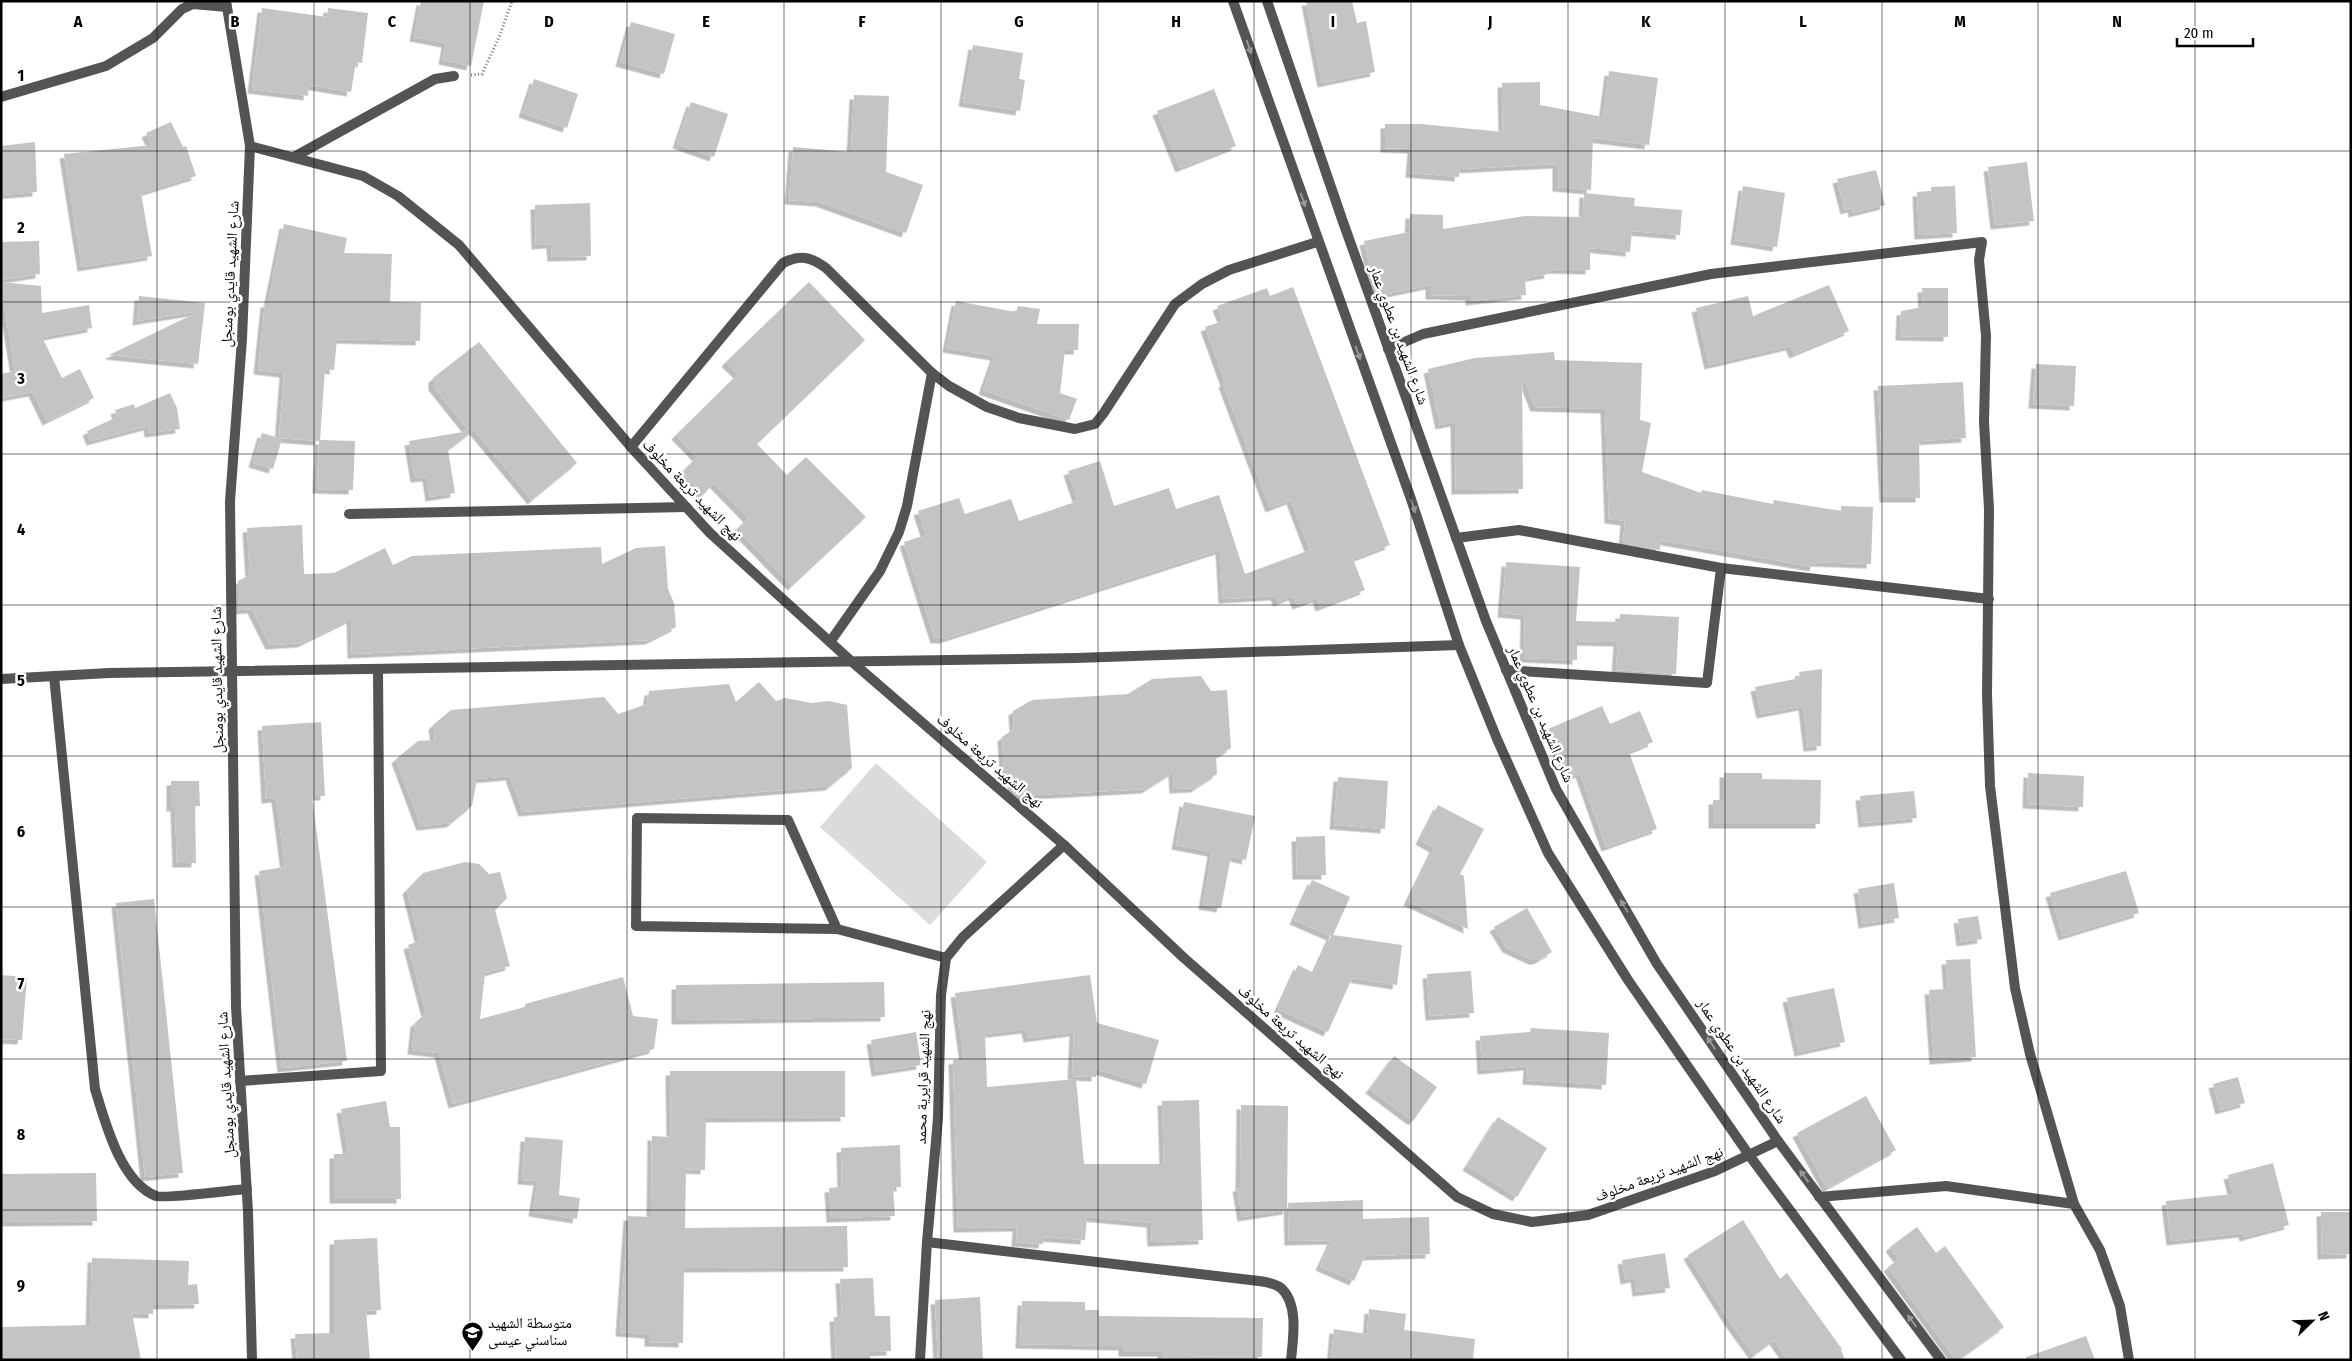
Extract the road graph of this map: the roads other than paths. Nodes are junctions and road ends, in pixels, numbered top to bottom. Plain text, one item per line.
1 (1233, 1) edge
2 (1267, 1) edge
3 (227, 4) edge
4 (454, 76) road end
5 (1, 97) edge
6 (250, 146) junction
7 (294, 157) junction
8 (1317, 242) junction
9 (1388, 349) junction
10 (932, 373) junction
11 (631, 447) junction
12 (686, 507) junction
13 (349, 514) dead end
14 (1456, 538) junction
15 (1721, 568) junction
16 (1989, 599) junction
17 (830, 642) junction
18 (1459, 645) junction
19 (851, 661) junction
20 (378, 669) junction
21 (1506, 670) junction
22 (232, 671) junction
23 (54, 676) junction
24 (1, 678) edge
25 (1064, 845) junction
26 (837, 929) junction
27 (946, 958) junction
28 (240, 1081) junction
29 (1778, 1141) junction
30 (1749, 1155) junction
31 (247, 1189) junction
32 (1820, 1197) junction
33 (2074, 1204) junction
34 (926, 1242) junction
35 (252, 1360) edge
36 (920, 1360) edge
37 (1292, 1360) edge
38 (1901, 1360) edge
39 (1941, 1360) edge
40 (2129, 1360) edge

1 -> 8 street
2 - 9 street, شارع الشهيد بن عطوي عمار
3 - 5 street
3 - 6 street, شارع الشهيد قايدي بومنجل
4 - 7 street
6 - 7 street, نهج الشهيد تريعة مخلوف
6 - 22 street, شارع الشهيد قايدي بومنجل
7 - 11 street, نهج الشهيد تريعة مخلوف
8 - 10 street
8 -> 18 street
9 - 14 street, شارع الشهيد بن عطوي عمار
9 - 16 street
10 - 11 street
10 - 17 street
11 - 12 street, نهج الشهيد تريعة مخلوف
12 - 13 street
12 - 17 street, نهج الشهيد تريعة مخلوف
14 - 15 street
14 - 21 street, شارع الشهيد بن عطوي عمار
15 - 16 street
15 - 21 street
16 - 33 street
17 - 19 street, نهج الشهيد تريعة مخلوف
18 - 19 street
18 - 30 street
19 - 20 street
19 - 25 street, نهج الشهيد تريعة مخلوف
20 - 22 street
20 - 28 street
29 -> 21 street, شارع الشهيد بن عطوي عمار
22 - 23 street
22 - 28 street, شارع الشهيد قايدي بومنجل
23 - 24 street
23 - 31 street
25 - 27 street
25 - 30 street, نهج الشهيد تريعة مخلوف
26 - 26 street
26 - 27 street
27 - 34 street, نهج الشهيد قرايرية محمد
28 - 31 street, شارع الشهيد قايدي بومنجل
29 - 30 street, نهج الشهيد تريعة مخلوف
32 -> 29 street, شارع الشهيد بن عطوي عمار
30 - 38 street
31 - 35 street, شارع الشهيد قايدي بومنجل
32 - 33 street
39 -> 32 street, شارع الشهيد بن عطوي عمار
33 - 40 street
34 - 36 street, نهج الشهيد قرايرية محمد
34 - 37 street

